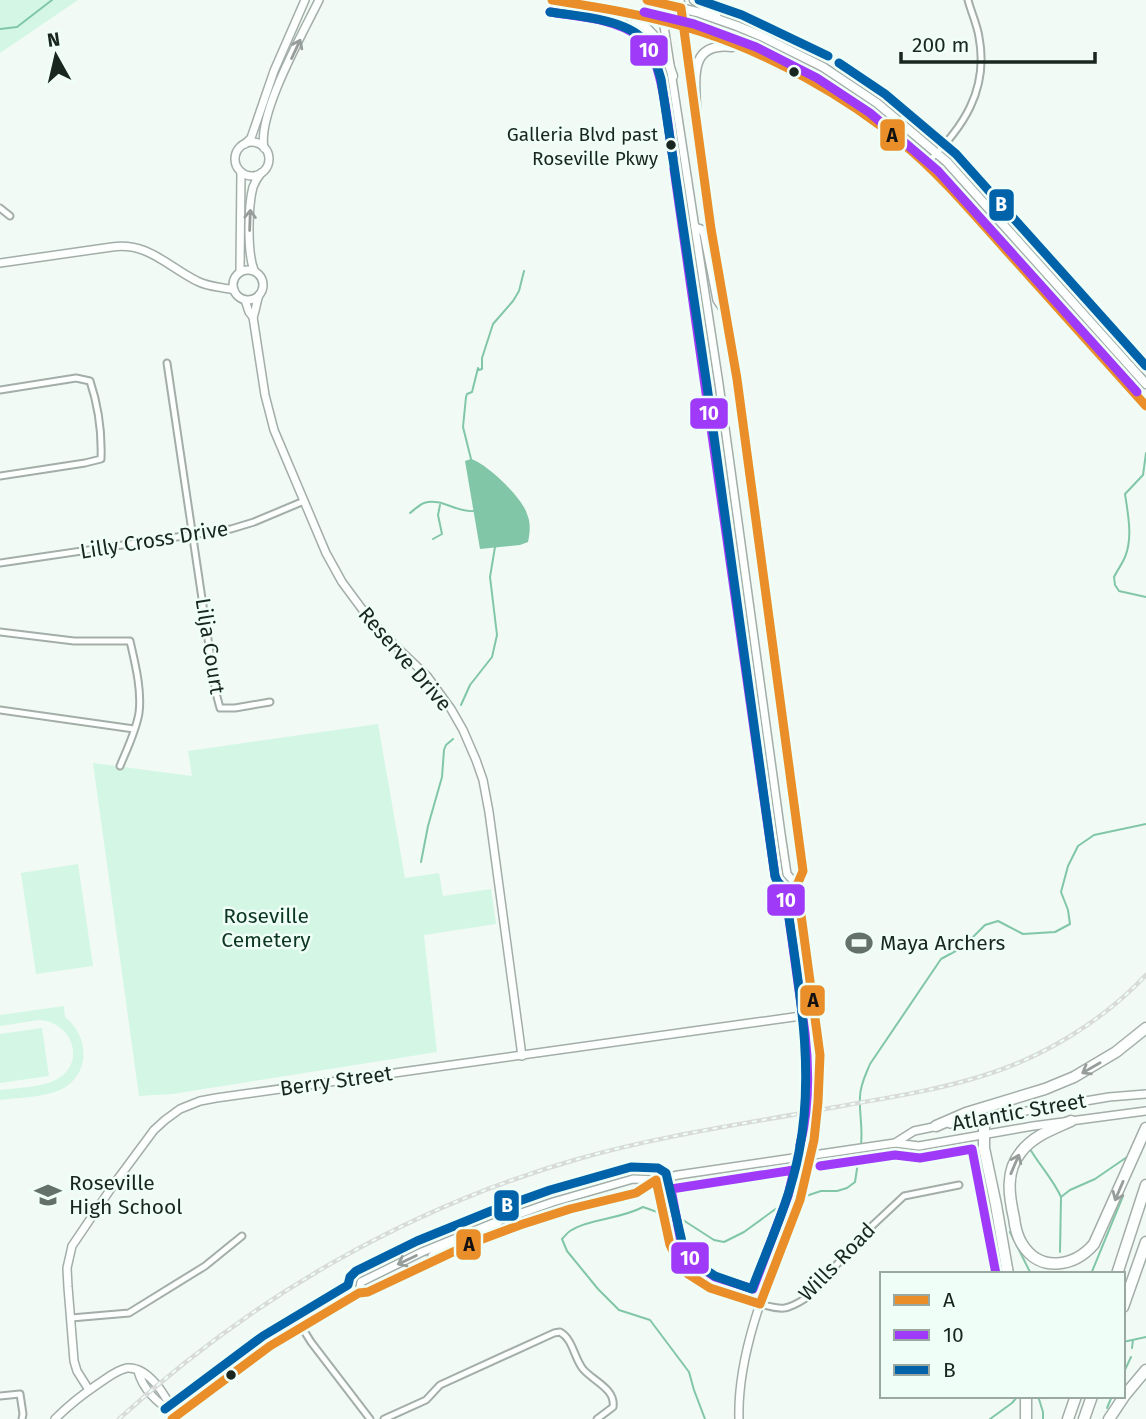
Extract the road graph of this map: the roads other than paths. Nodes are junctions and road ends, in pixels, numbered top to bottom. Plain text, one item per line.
1 (305, 0) edge
2 (319, 0) edge
3 (552, 0) edge
4 (647, 0) edge
5 (694, 0) edge
6 (968, 0) edge
7 (661, 2) edge
8 (681, 4) edge
9 (598, 8) junction
10 (664, 21) junction
11 (684, 26) junction
12 (737, 26) junction
13 (755, 54) junction
14 (673, 76) junction
15 (696, 112) junction
16 (245, 144) junction
17 (264, 148) junction
18 (938, 153) junction
19 (927, 163) junction
20 (241, 172) junction
21 (261, 173) junction
22 (0, 208) edge
23 (10, 216) dead end
24 (695, 227) junction
25 (0, 263) edge
26 (254, 270) junction
27 (240, 271) junction
28 (233, 281) junction
29 (220, 287) junction
30 (234, 290) junction
31 (259, 295) junction
32 (245, 300) junction
33 (725, 313) junction
34 (253, 317) junction
35 (167, 363) dead end
36 (1146, 384) edge
37 (0, 390) edge
38 (1146, 406) edge
39 (0, 476) edge
40 (304, 501) junction
41 (192, 535) junction
42 (0, 563) edge
43 (0, 632) edge
44 (270, 702) dead end
45 (0, 710) edge
46 (134, 729) junction
47 (120, 766) dead end
48 (797, 885) junction
49 (815, 1014) junction
50 (1146, 1028) edge
51 (522, 1056) junction
52 (1146, 1094) edge
53 (1146, 1111) edge
54 (984, 1118) junction
55 (1071, 1121) junction
56 (936, 1126) junction
57 (1146, 1128) edge
58 (984, 1135) junction
59 (895, 1143) junction
60 (656, 1180) junction
61 (959, 1185) dead end
62 (1146, 1185) edge
63 (504, 1219) junction
64 (242, 1236) dead end
65 (1146, 1242) edge
66 (429, 1262) junction
67 (1008, 1272) edge
68 (1118, 1272) edge
69 (359, 1293) junction
70 (1125, 1301) edge
71 (760, 1304) junction
72 (71, 1318) junction
73 (302, 1326) junction
74 (1144, 1372) edge
75 (89, 1390) junction
76 (1125, 1395) edge
77 (0, 1396) edge
78 (1026, 1398) edge
79 (1075, 1398) edge
80 (1091, 1398) edge
81 (1123, 1398) edge
82 (175, 1418) edge
83 (22, 1419) edge
84 (55, 1419) edge
85 (370, 1419) edge
86 (384, 1419) edge
87 (597, 1419) edge
88 (740, 1419) edge
89 (1026, 1419) edge
90 (1068, 1419) edge
91 (1084, 1419) edge
92 (1109, 1419) edge

1 - 16 main road
17 -> 2 main road
3 - 9 main road
4 - 7 main road
5 - 12 main road
6 - 18 street
7 - 8 main road
7 - 10 main road
8 - 11 main road
8 - 12 main road
9 - 10 main road
9 - 14 main road
10 - 11 main road
10 - 14 main road
11 - 13 main road
11 - 15 main road
12 - 18 main road
13 - 15 main road
13 - 19 main road
14 - 24 main road
15 - 33 main road
16 - 17 main road
16 - 20 main road
17 - 21 main road
18 - 19 street
18 - 36 main road
19 - 38 main road
20 - 21 main road
20 - 27 main road
26 -> 21 main road
22 - 23 street
24 - 33 main road
24 - 48 main road
25 - 29 main road
26 - 27 main road
26 - 31 main road
27 - 28 main road
28 - 29 main road
28 - 30 main road
29 - 30 main road
30 - 32 main road
31 - 32 main road
31 - 34 main road, Reserve Drive
32 - 34 main road, Reserve Drive
33 - 48 main road
34 - 40 main road, Reserve Drive
35 - 41 street
37 - 39 street
40 - 41 street, Lilly Cross Drive
40 - 51 main road, Reserve Drive
41 - 42 street, Lilly Cross Drive
41 - 44 street, Lilja Court
43 - 46 street
45 - 46 street
46 - 47 street
48 - 49 main road
49 - 51 main road, Berry Street
49 - 71 main road, bridge
50 -> 56 highway
51 - 72 main road, Berry Street
52 - 54 main road, Atlantic Street
53 - 55 main road, Atlantic Street
54 - 56 main road, Atlantic Street
54 - 58 highway
57 -> 55 highway
55 - 58 main road, Atlantic Street
56 - 59 main road, Atlantic Street
58 - 59 main road, Atlantic Street
58 - 67 highway
59 - 60 main road, Atlantic Street
60 - 63 main road, Atlantic Street
60 - 66 main road, Atlantic Street
60 - 71 main road, Wills Road
61 - 71 street, Wills Road
62 - 68 highway
63 - 66 main road
63 -> 69 main road, Atlantic Street
64 - 72 street
65 - 70 highway
66 - 69 main road, Atlantic Street
69 - 73 main road, Atlantic Street
71 - 88 main road
72 - 75 main road, Berry Street
73 - 82 main road, Atlantic Street
73 - 85 street
74 - 76 highway
75 - 82 main road
75 - 84 main road
77 - 83 street
78 - 89 highway
79 - 90 highway
80 - 91 highway
81 - 92 highway
86 - 87 street

